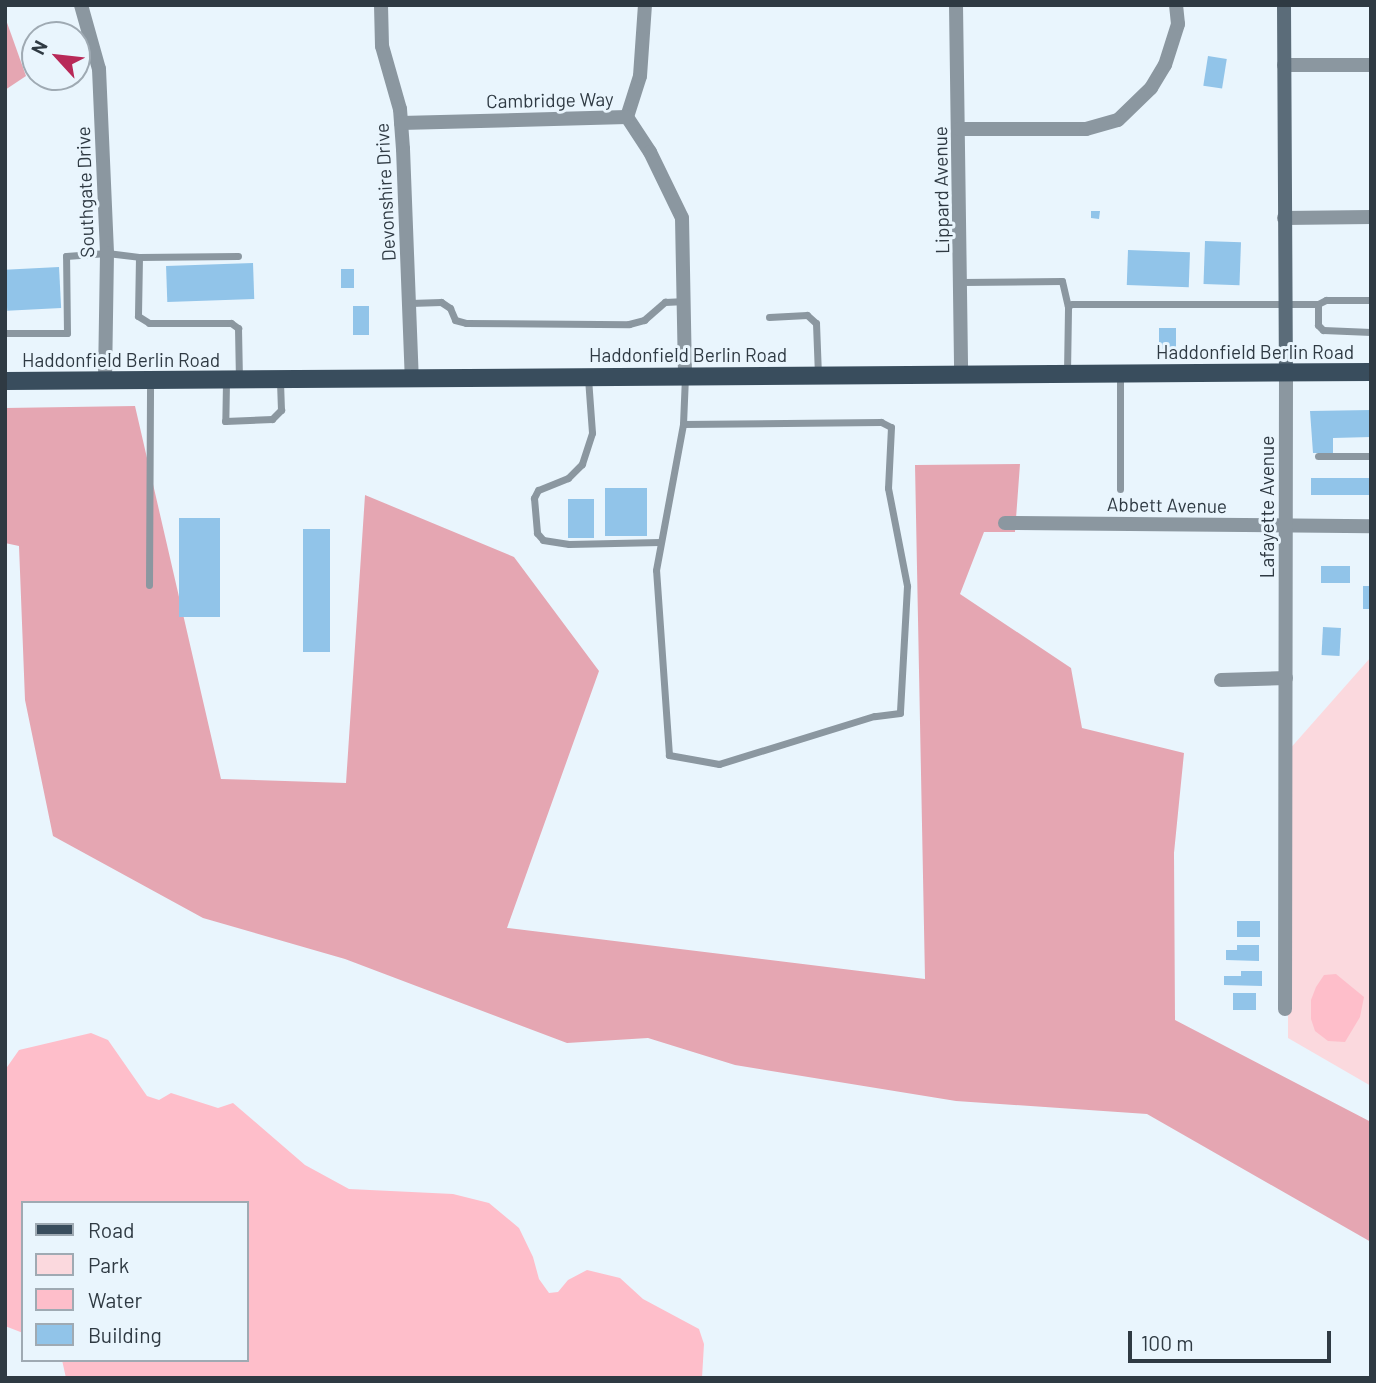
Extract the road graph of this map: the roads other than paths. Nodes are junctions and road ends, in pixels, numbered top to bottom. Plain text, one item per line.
1 (81, 5) edge
2 (381, 5) edge
3 (645, 5) edge
4 (956, 5) edge
5 (1176, 5) edge
6 (1284, 5) edge
7 (1284, 65) junction
8 (1371, 65) edge
9 (627, 117) junction
10 (401, 123) junction
11 (959, 128) junction
12 (1371, 217) edge
13 (1284, 218) junction
14 (107, 253) junction
15 (238, 256) dead end
16 (139, 257) junction
17 (962, 282) junction
18 (1371, 300) edge
19 (685, 301) junction
20 (409, 303) junction
21 (1286, 303) junction
22 (1318, 304) junction
23 (1068, 306) junction
24 (769, 317) dead end
25 (1371, 332) edge
26 (5, 333) edge
27 (1371, 372) edge
28 (1286, 373) junction
29 (961, 374) junction
30 (1067, 374) junction
31 (1120, 374) junction
32 (818, 375) junction
33 (685, 376) junction
34 (588, 377) junction
35 (412, 379) junction
36 (105, 380) junction
37 (280, 380) junction
38 (5, 381) edge
39 (150, 381) junction
40 (233, 381) junction
41 (683, 424) junction
42 (1318, 456) dead end
43 (1371, 456) edge
44 (1120, 489) dead end
45 (1005, 523) dead end
46 (1286, 526) junction
47 (1371, 526) edge
48 (660, 542) junction
49 (149, 584) dead end
50 (1286, 678) junction
51 (1221, 680) dead end
52 (1285, 1009) dead end

1 - 14 street, Southgate Drive
2 - 10 street, Devonshire Drive
3 - 9 street, Cambridge Way
4 - 11 street, Lippard Avenue
5 - 11 street
6 - 7 street, Lafayette Avenue
7 - 8 street
7 - 13 street, Lafayette Avenue
9 - 10 street, Cambridge Way
9 - 19 street
10 - 20 street, Devonshire Drive
11 - 17 street, Lippard Avenue
12 - 13 street
13 - 21 street, Lafayette Avenue
14 - 16 lane
14 - 26 lane
14 - 36 street, Southgate Drive
15 - 16 lane
16 - 40 lane
17 - 23 lane
17 - 29 street, Lippard Avenue
18 - 22 lane
19 - 20 lane
19 - 33 street
20 - 35 street, Devonshire Drive
21 - 22 lane
21 - 23 lane
21 - 28 street, Lafayette Avenue
22 - 25 lane
23 - 30 lane
24 - 32 lane
27 - 28 main road, Haddonfield Berlin Road
28 - 31 main road, Haddonfield Berlin Road
28 - 46 street, Lafayette Avenue
29 - 30 main road, Haddonfield Berlin Road
29 - 32 main road, Haddonfield Berlin Road
30 - 31 main road, Haddonfield Berlin Road
31 - 44 lane
32 - 33 main road, Haddonfield Berlin Road
33 - 34 main road, Haddonfield Berlin Road
33 - 41 lane
34 - 35 main road, Haddonfield Berlin Road
34 - 48 lane
35 - 37 main road, Haddonfield Berlin Road
36 - 38 main road, Haddonfield Berlin Road
36 - 39 main road, Haddonfield Berlin Road
37 - 40 main road, Haddonfield Berlin Road
37 - 40 lane
39 - 40 main road, Haddonfield Berlin Road
39 - 49 lane
41 - 48 lane
41 - 48 lane
42 - 43 lane
45 - 46 street, Abbett Avenue
46 - 47 street, Abbett Avenue
46 - 50 street, Lafayette Avenue
50 - 51 street
50 - 52 street, Lafayette Avenue

